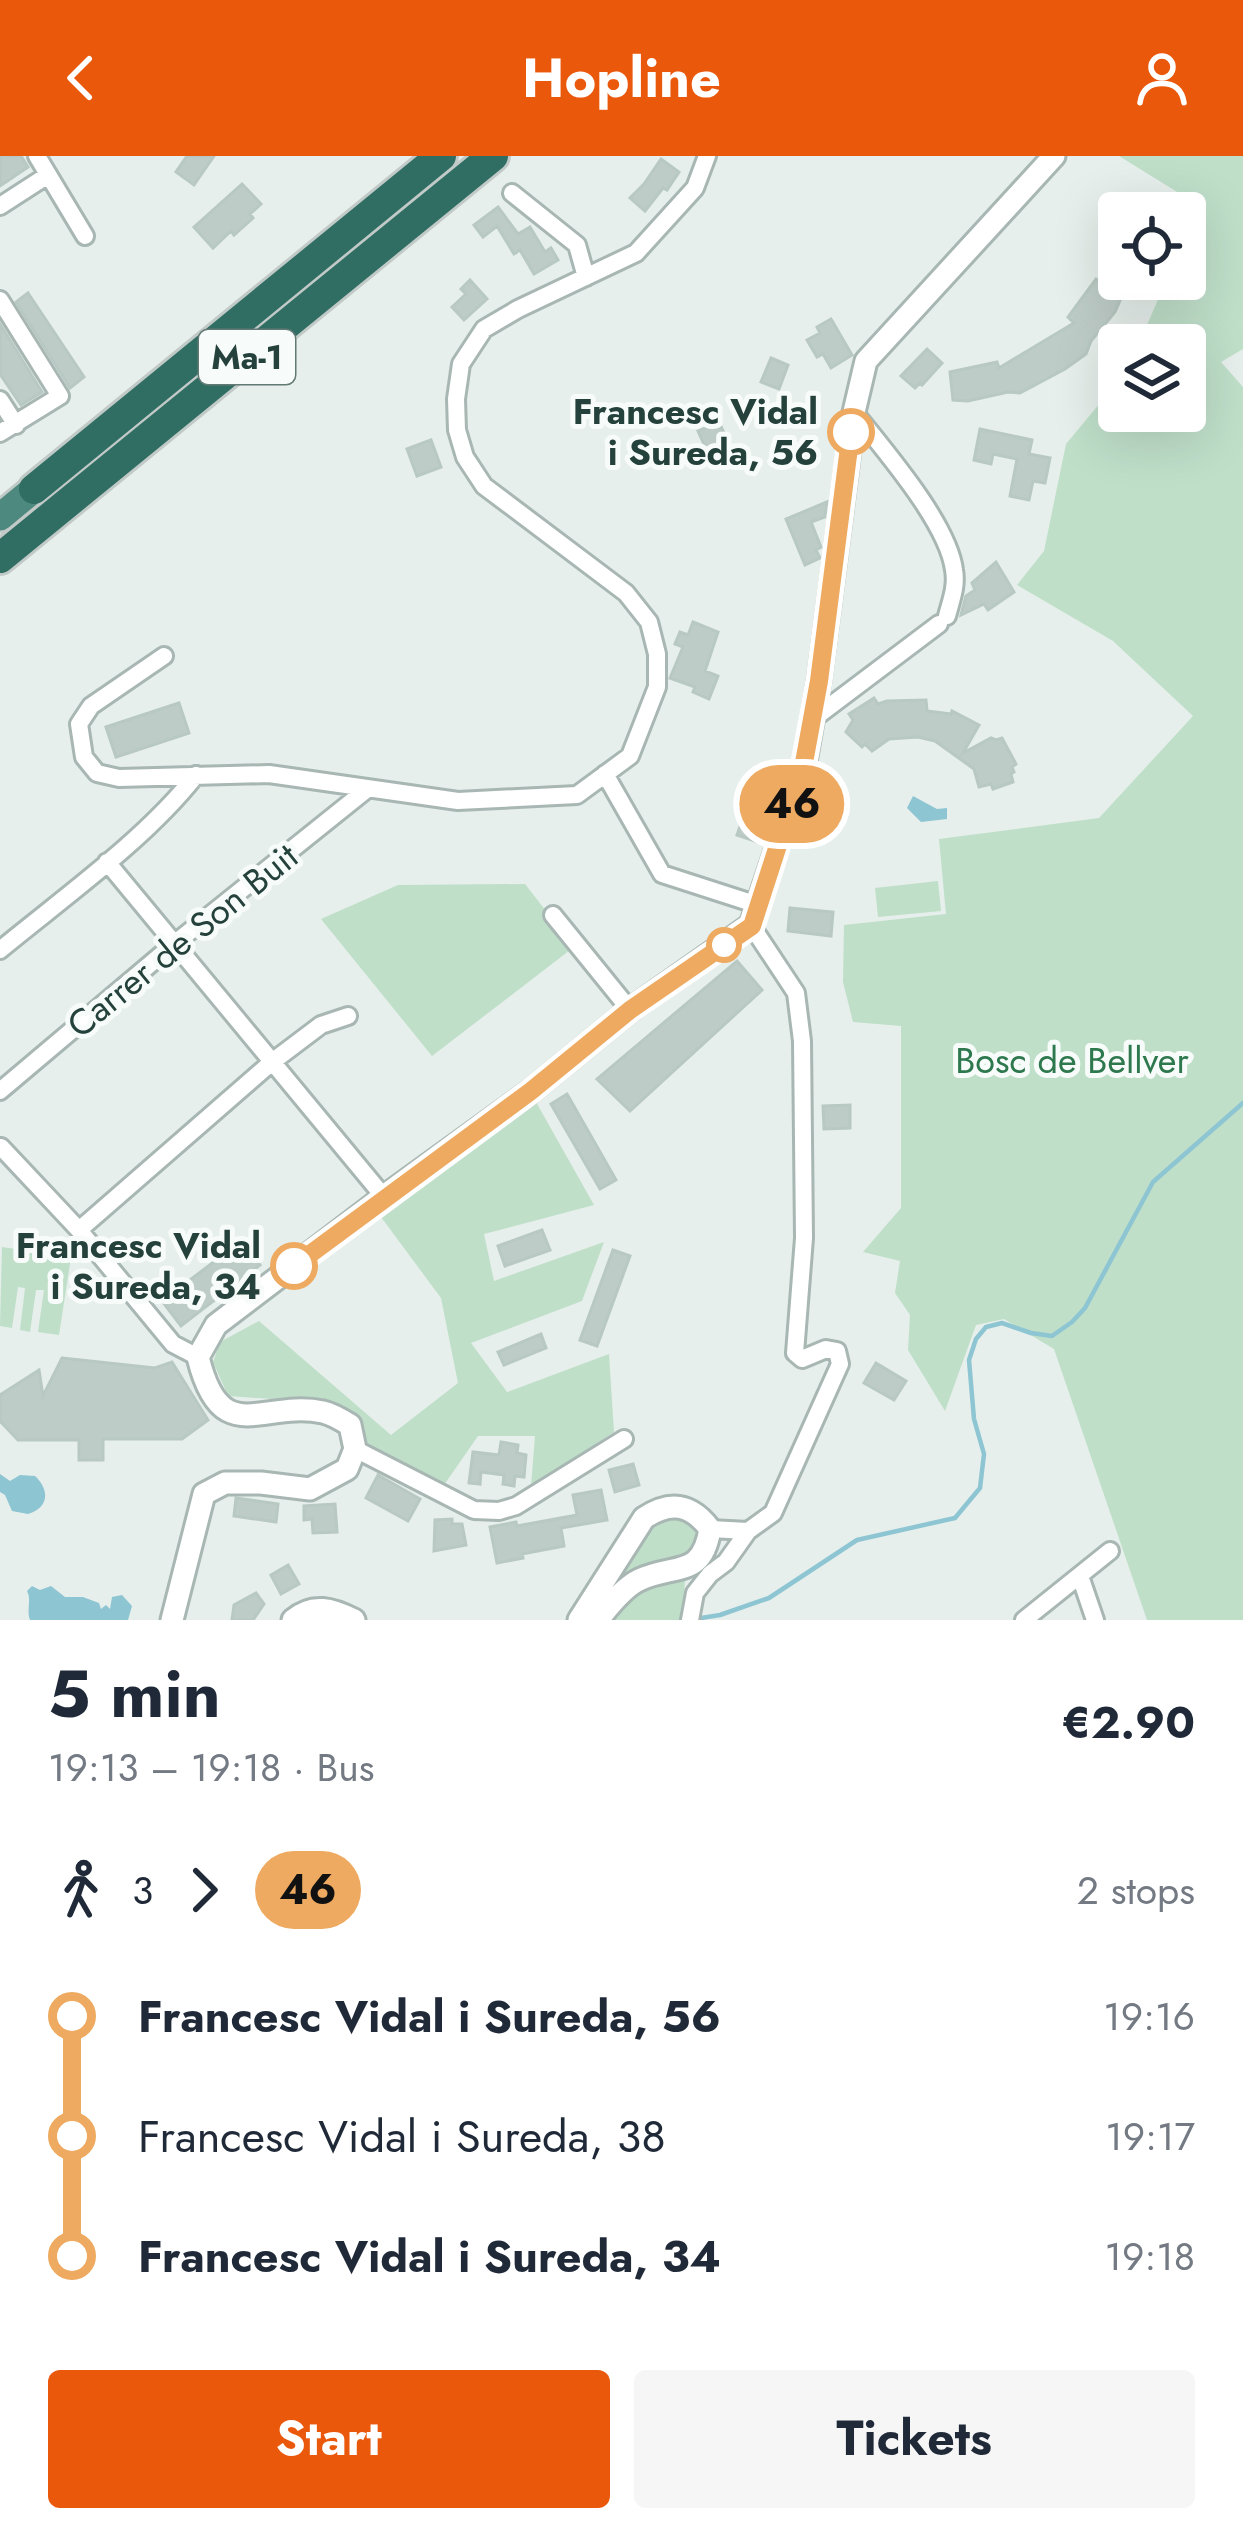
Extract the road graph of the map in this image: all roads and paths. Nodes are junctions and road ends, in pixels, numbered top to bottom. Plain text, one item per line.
1 (37, 156) edge
2 (441, 156) edge
3 (493, 156) edge
4 (707, 156) edge
5 (1054, 156) edge
6 (48, 175) junction
7 (512, 193) dead end
8 (0, 206) edge
9 (85, 236) dead end
10 (586, 277) junction
11 (0, 300) edge
12 (278, 332) junction
13 (0, 400) edge
14 (854, 412) junction
15 (8, 429) edge
16 (34, 489) junction
17 (0, 506) edge
18 (0, 517) edge
19 (0, 558) edge
20 (0, 578) edge
21 (164, 656) dead end
22 (813, 719) junction
23 (605, 774) junction
24 (196, 775) junction
25 (366, 790) junction
26 (107, 862) junction
27 (553, 915) dead end
28 (755, 915) junction
29 (174, 944) junction
30 (0, 950) edge
31 (630, 1010) junction
32 (347, 1016) dead end
33 (272, 1062) junction
34 (0, 1091) edge
35 (0, 1147) edge
36 (384, 1197) junction
37 (79, 1230) junction
38 (198, 1357) junction
39 (624, 1439) dead end
40 (356, 1449) junction
41 (710, 1529) junction
42 (748, 1531) junction
43 (1110, 1551) dead end
44 (1080, 1576) junction
45 (172, 1620) edge
46 (293, 1620) edge
47 (354, 1620) edge
48 (579, 1620) edge
49 (598, 1620) edge
50 (690, 1620) edge
51 (1024, 1620) edge
52 (1096, 1620) edge

1 - 6 street
2 - 16 highway, Ma-1
3 - 12 highway, Ma-1
4 - 10 street
5 - 14 street
6 - 8 street
6 - 9 street
7 - 10 street
10 - 23 street
11 - 15 street
12 - 19 highway, Ma-1
12 - 20 highway
13 - 15 street
14 - 22 street
14 - 22 street
16 - 17 highway
16 - 18 highway, Ma-1
21 - 24 street
22 - 28 street
23 - 25 street
23 - 28 street
24 - 25 street
24 - 26 street
25 - 29 street, Carrer de Son Buit
26 - 29 street
26 - 30 street
27 - 31 street
28 - 31 street
28 - 42 street
29 - 33 street
29 - 34 street, Carrer de Son Buit
31 - 36 street
32 - 33 street
33 - 36 street
33 - 37 street
35 - 37 street
36 - 38 street
37 - 38 street
38 - 40 street
39 - 40 street
40 - 45 street
41 - 42 street
41 - 48 street
41 - 49 street
42 - 50 street
43 - 44 street
44 - 51 street
44 - 52 street
46 - 47 street

